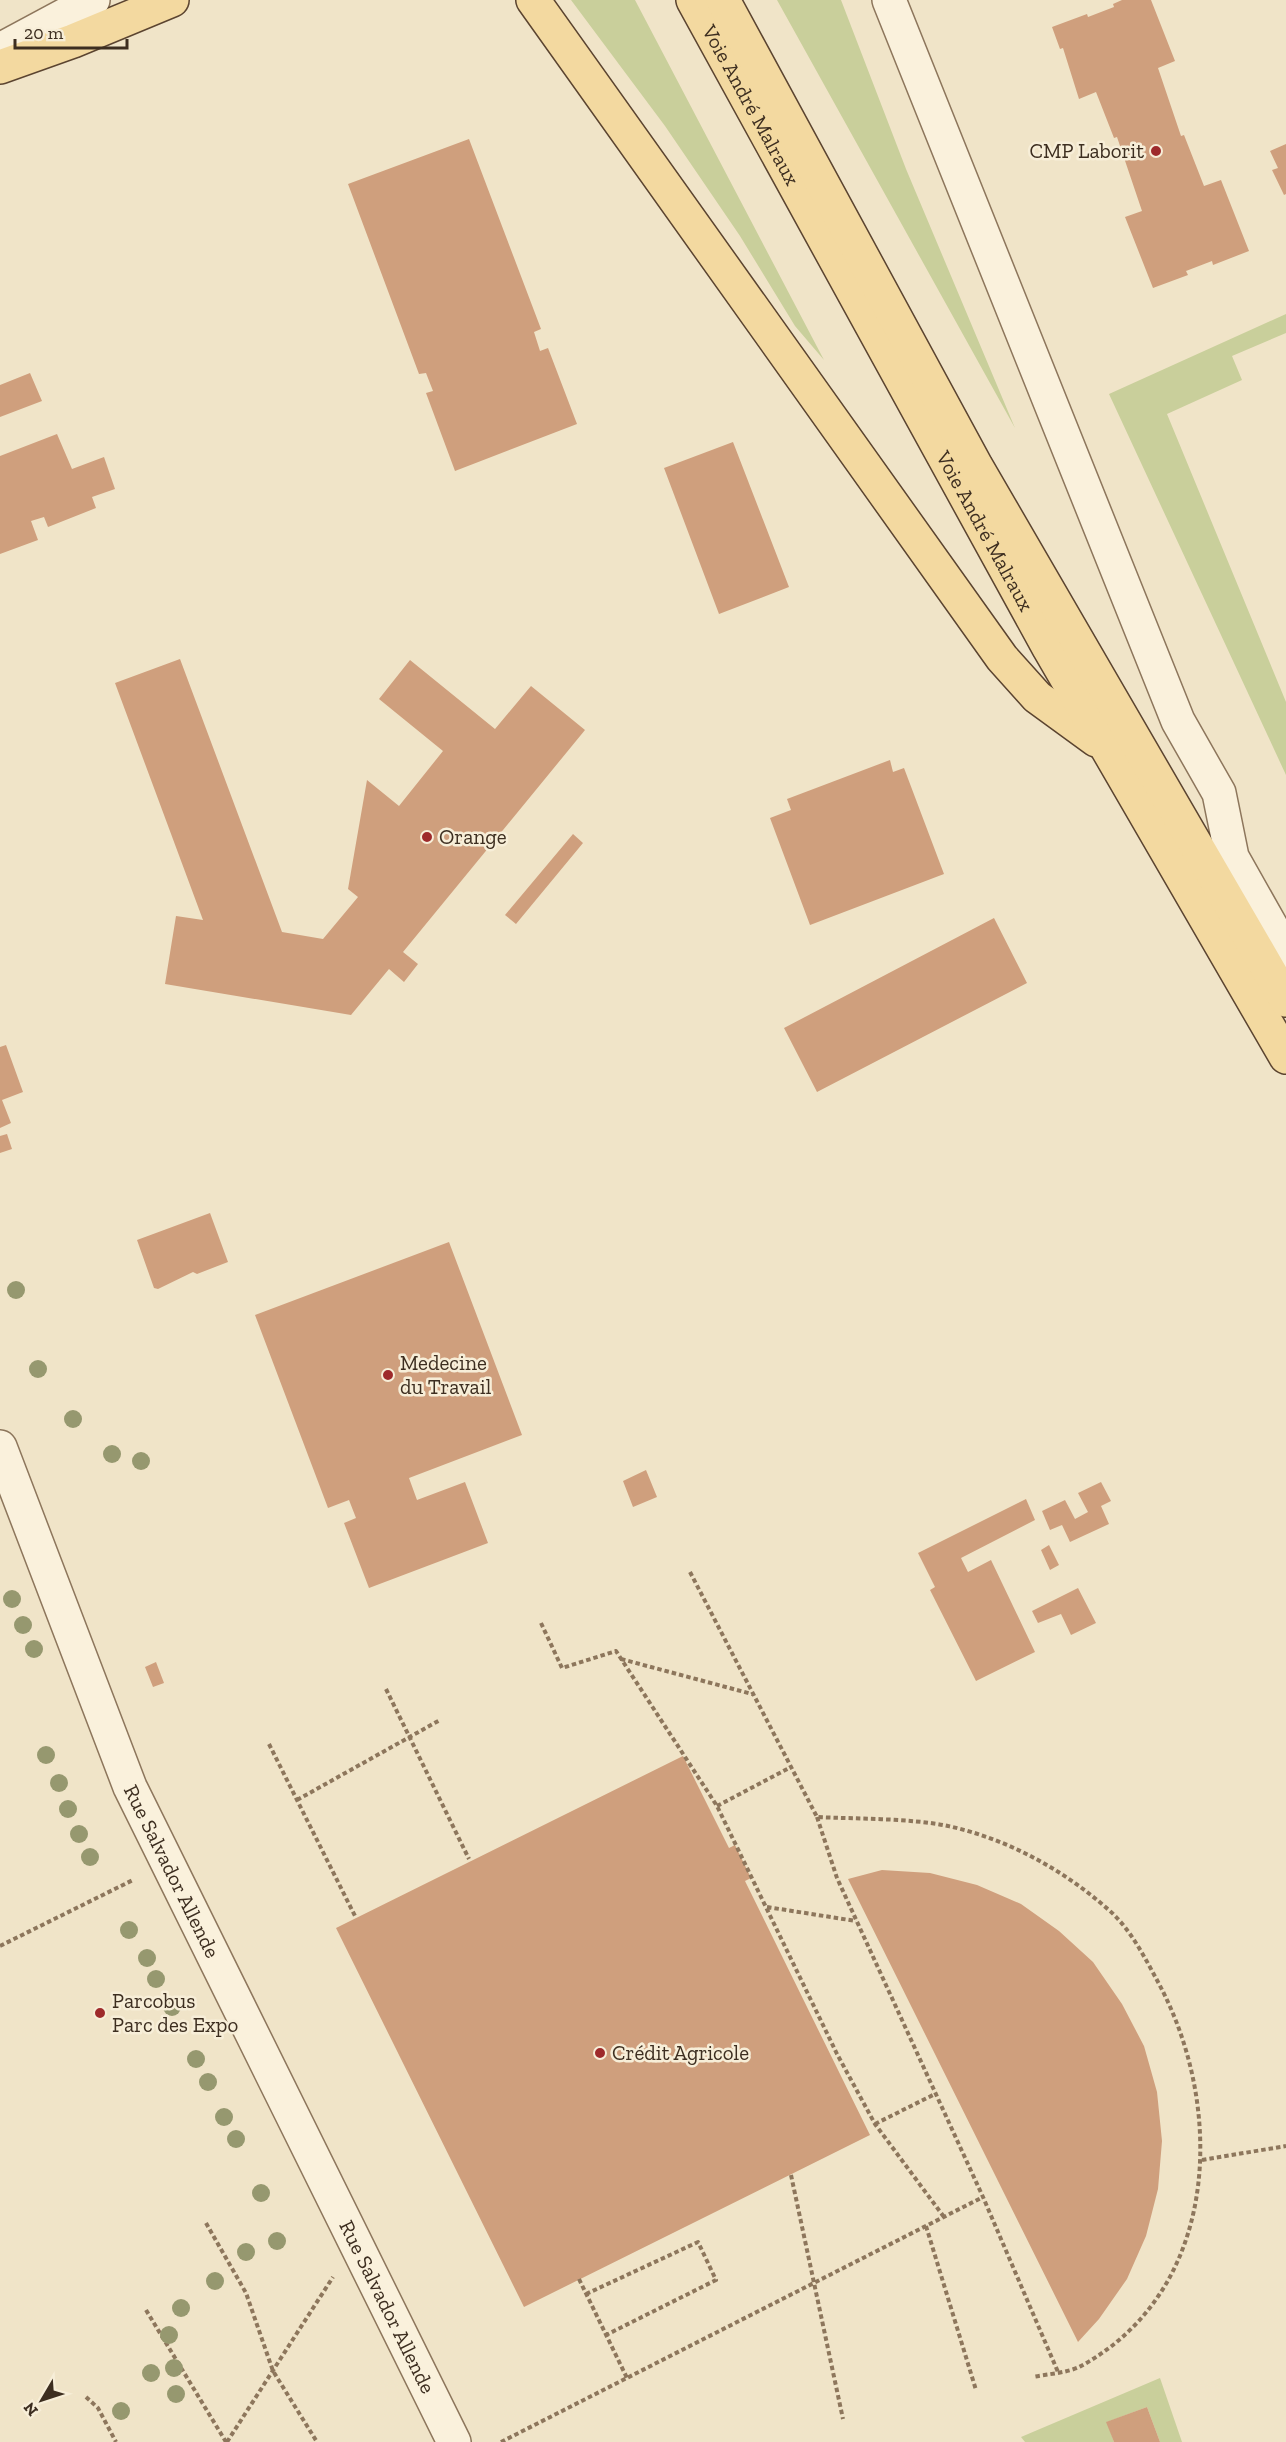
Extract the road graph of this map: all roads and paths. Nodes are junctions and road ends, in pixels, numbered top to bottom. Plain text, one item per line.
1 (93, 0) edge
2 (172, 0) edge
3 (533, 0) edge
4 (693, 0) edge
5 (723, 0) edge
6 (889, 0) edge
7 (0, 50) edge
8 (0, 68) edge
9 (1104, 746) junction
10 (1286, 953) edge
11 (1286, 1000) edge
12 (1286, 1057) edge
13 (0, 1447) edge
14 (690, 1572) dead end
15 (541, 1623) dead end
16 (620, 1658) junction
17 (386, 1689) dead end
18 (753, 1694) junction
19 (440, 1720) dead end
20 (409, 1737) junction
21 (269, 1744) dead end
22 (791, 1767) junction
23 (297, 1800) junction
24 (717, 1806) junction
25 (817, 1816) junction
26 (469, 1859) dead end
27 (133, 1880) dead end
28 (766, 1907) junction
29 (357, 1918) dead end
30 (856, 1921) junction
31 (0, 1946) edge
32 (935, 2094) junction
33 (875, 2124) junction
34 (1286, 2146) edge
35 (1202, 2160) junction
36 (790, 2175) dead end
37 (982, 2197) junction
38 (944, 2217) junction
39 (206, 2223) dead end
40 (926, 2226) junction
41 (354, 2243) junction
42 (579, 2279) dead end
43 (814, 2283) junction
44 (586, 2294) junction
45 (146, 2310) dead end
46 (606, 2335) junction
47 (273, 2371) junction
48 (1058, 2372) junction
49 (1032, 2377) dead end
50 (627, 2378) junction
51 (976, 2390) dead end
52 (86, 2397) dead end
53 (843, 2419) dead end
54 (116, 2442) edge
55 (227, 2442) edge
56 (317, 2442) edge
57 (454, 2442) edge
58 (501, 2442) edge

1 - 7 street
2 - 8 main road
3 - 9 main road
4 - 9 main road, Voie André Malraux
5 - 11 main road, Voie André Malraux
6 - 10 street
9 - 12 main road, Voie André Malraux
13 - 41 street, Rue Salvador Allende
14 - 18 path
15 - 16 path
16 - 18 path
16 - 24 path
17 - 20 path
18 - 22 path
19 - 20 path
20 - 23 path
20 - 26 path
21 - 23 path
22 - 24 path
22 - 25 path
23 - 29 path
24 - 28 path
25 - 30 path
25 - 35 path
27 - 31 path
28 - 30 path
28 - 33 path
30 - 32 path
32 - 33 path
32 - 37 path
33 - 38 path
34 - 35 path
35 - 48 path
36 - 43 path
37 - 38 path
37 - 48 path
38 - 40 path
39 - 47 path
40 - 43 path
40 - 51 path
41 - 47 path
41 - 57 street, Rue Salvador Allende
42 - 44 path
43 - 50 path
43 - 53 path
44 - 46 path
44 - 46 path
45 - 55 path
46 - 50 path
47 - 55 path
47 - 56 path
48 - 49 path
50 - 58 path
52 - 54 path

